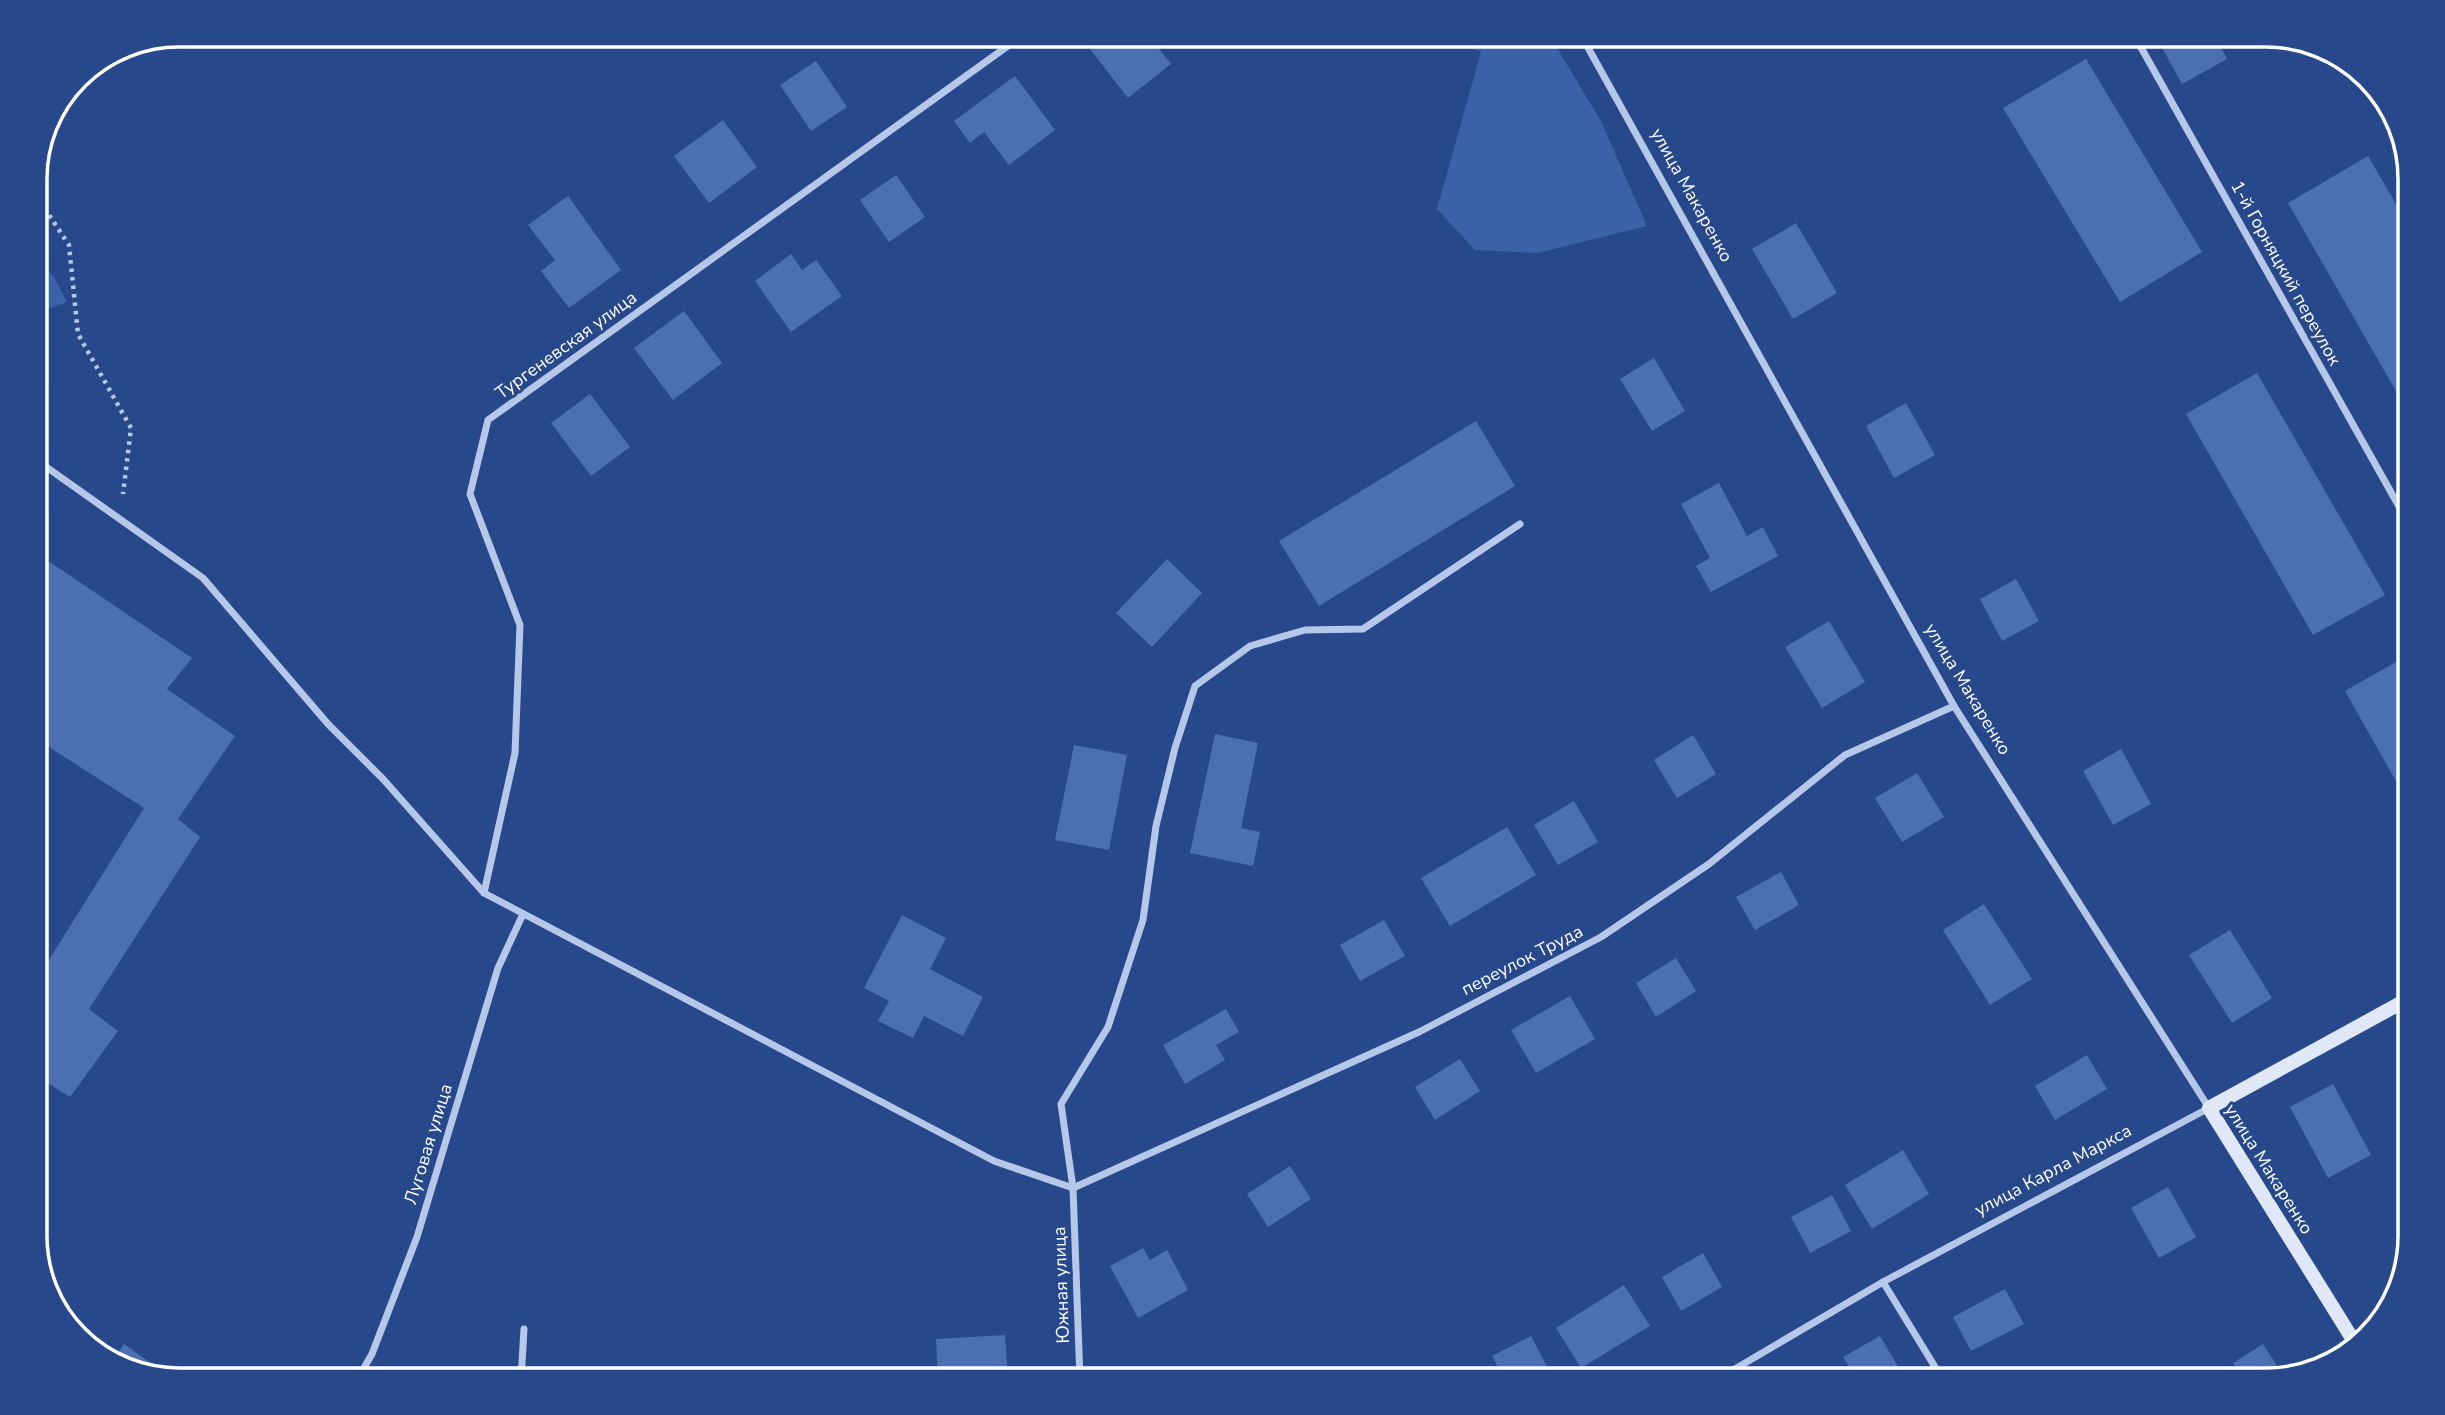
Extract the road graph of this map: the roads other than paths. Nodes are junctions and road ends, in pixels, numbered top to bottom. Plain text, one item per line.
1 (1588, 47) edge
2 (2141, 47) edge
3 (1006, 48) edge
4 (48, 468) edge
5 (2397, 503) edge
6 (1520, 523) dead end
7 (1954, 706) junction
8 (484, 893) junction
9 (523, 914) junction
10 (2398, 1005) edge
11 (2209, 1108) junction
12 (1073, 1188) junction
13 (1883, 1282) junction
14 (524, 1329) dead end
15 (2351, 1336) edge
16 (364, 1368) edge
17 (522, 1368) edge
18 (1080, 1368) edge
19 (1736, 1368) edge
20 (1936, 1368) edge

1 - 7 street, улица Макаренко
2 - 5 street, 1-й Горняцкий переулок
3 - 8 street, Тургеневская улица
4 - 8 street
6 - 12 street, Южная улица
7 - 11 street, улица Макаренко
7 - 12 street, переулок Труда
8 - 9 street
9 - 12 street
9 - 16 street, Луговая улица
10 - 11 street, улица Карла Маркса
11 - 13 street, улица Карла Маркса
11 - 15 street, улица Макаренко
12 - 18 street, Южная улица
13 - 19 street, улица Карла Маркса
13 - 20 street
14 - 17 street

